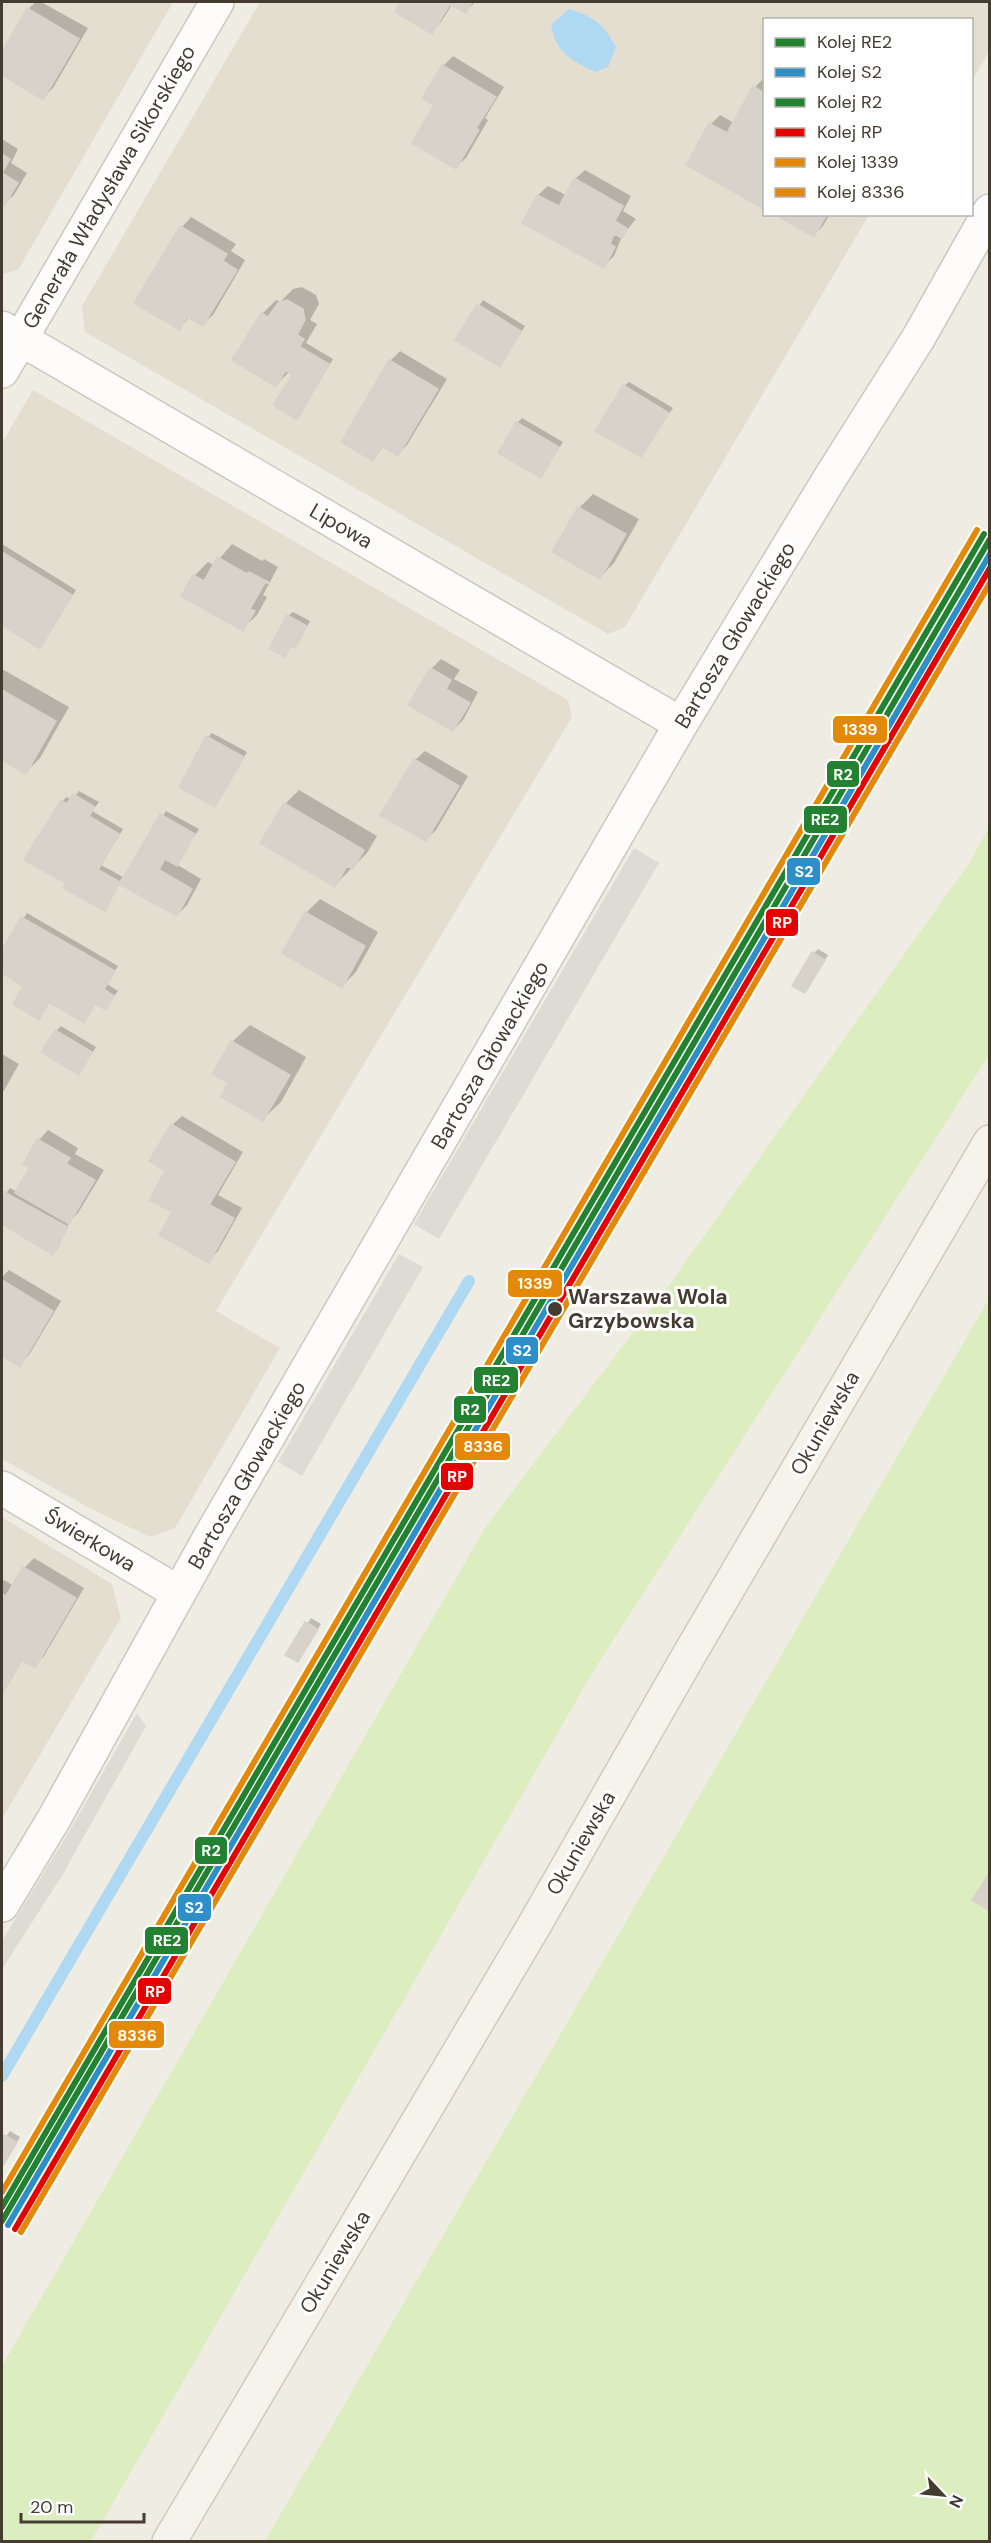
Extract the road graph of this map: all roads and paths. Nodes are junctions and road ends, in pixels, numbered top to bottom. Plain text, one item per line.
1 (217, 2) edge
2 (990, 211) edge
3 (11, 334) edge
4 (2, 371) edge
5 (681, 724) junction
6 (990, 1142) edge
7 (2, 1488) edge
8 (179, 1593) junction
9 (2, 1905) edge
10 (169, 2541) edge

1 - 3 street, Generała Władysława Sikorskiego
2 - 5 street, Bartosza Głowackiego
3 - 4 street, Generała Władysława Sikorskiego
3 - 5 street, Lipowa
5 - 8 street, Bartosza Głowackiego
6 - 10 main road, Okuniewska
7 - 8 street, Świerkowa
8 - 9 street, Bartosza Głowackiego

